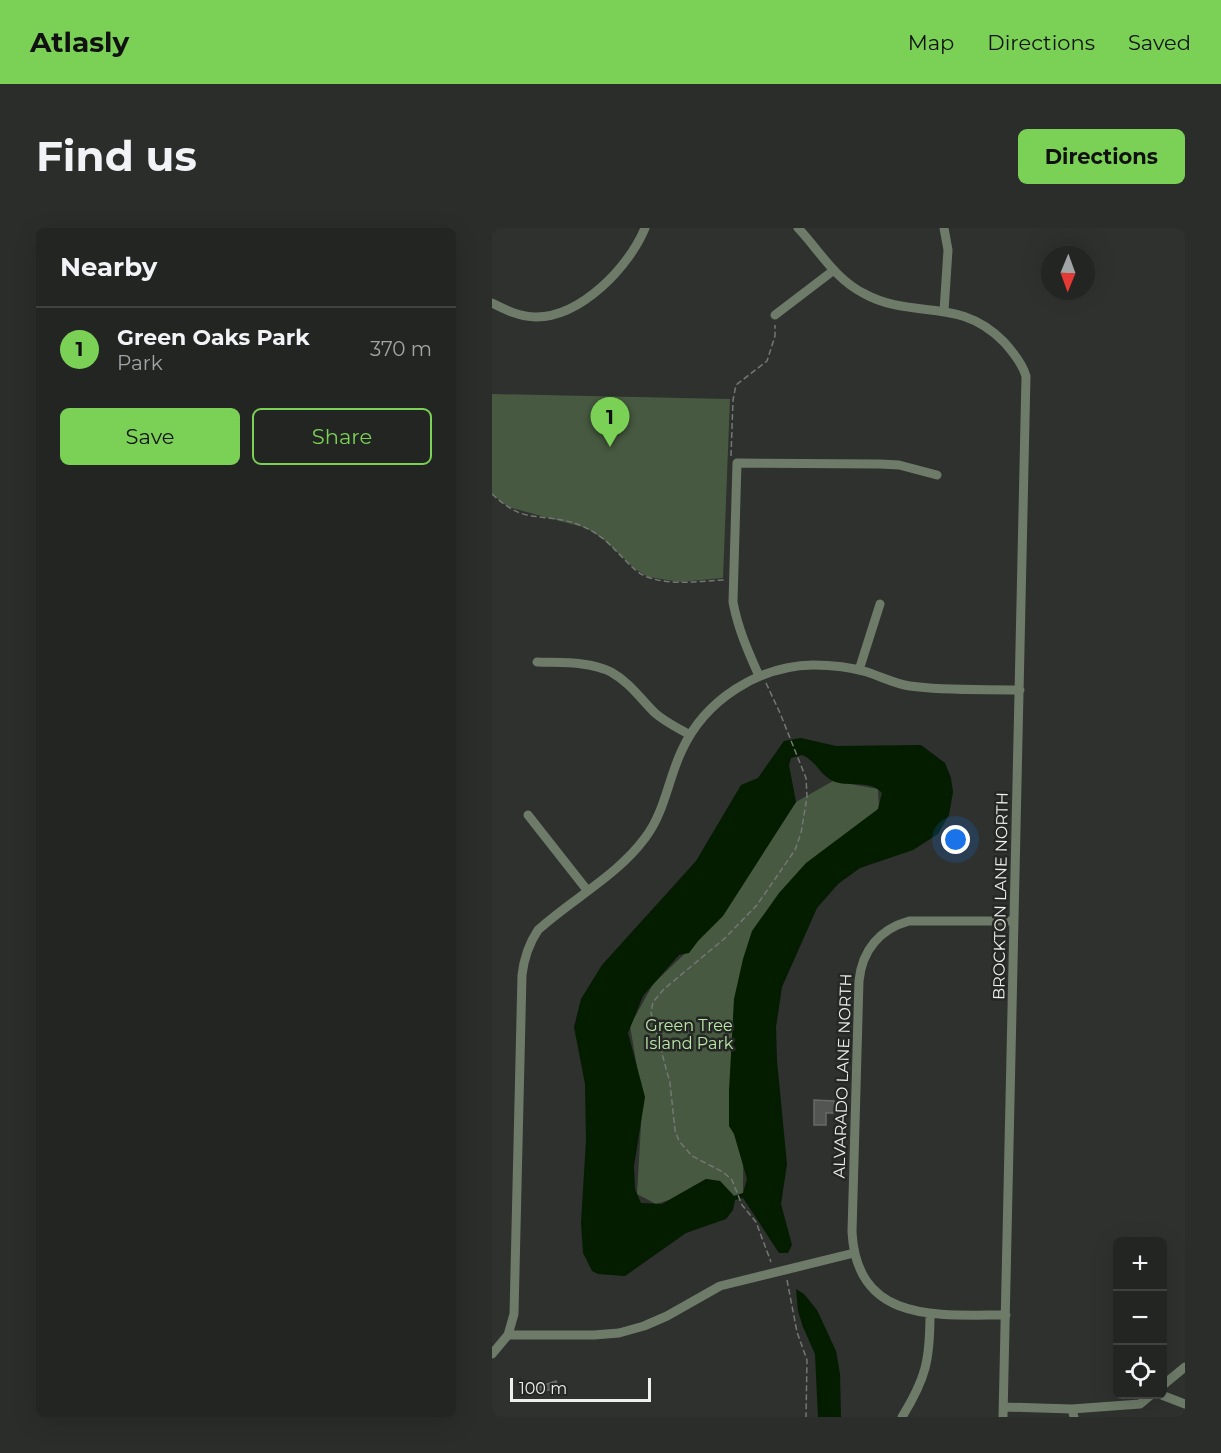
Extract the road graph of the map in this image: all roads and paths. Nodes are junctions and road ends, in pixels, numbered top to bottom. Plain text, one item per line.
1 (645, 228) edge
2 (798, 228) edge
3 (944, 228) edge
4 (834, 270) junction
5 (492, 303) edge
6 (944, 311) junction
7 (775, 315) joint
8 (737, 463) junction
9 (937, 474) dead end
10 (492, 494) edge
11 (726, 580) dead end
12 (880, 604) dead end
13 (537, 662) dead end
14 (859, 670) junction
15 (762, 680) junction
16 (1020, 690) junction
17 (690, 735) junction
18 (528, 814) dead end
19 (587, 890) junction
20 (1014, 921) junction
21 (854, 1253) junction
22 (775, 1271) junction
23 (787, 1282) dead end
24 (930, 1314) junction
25 (1006, 1315) junction
26 (508, 1335) junction
27 (492, 1354) edge
28 (1185, 1367) edge
29 (1167, 1382) edge
30 (1167, 1398) edge
31 (1147, 1399) edge
32 (1185, 1404) edge
33 (1004, 1412) edge
34 (1073, 1413) edge
35 (806, 1417) edge
36 (902, 1417) edge

1 - 5 street
2 - 4 street
3 - 6 street
4 - 6 street
4 - 7 street
6 - 16 street, BROCKTON LANE NORTH
7 - 8 path
8 - 9 street
8 - 15 street
10 - 11 path
12 - 14 street
13 - 17 street
14 - 15 street
14 - 16 street
15 - 17 street
15 - 22 path
16 - 20 street, BROCKTON LANE NORTH
17 - 19 street
18 - 19 street
19 - 26 street
20 - 21 street, ALVARADO LANE NORTH
20 - 25 street, BROCKTON LANE NORTH
21 - 22 street
21 - 24 street
22 - 26 street
23 - 35 path
24 - 25 street
24 - 36 street
25 - 33 street, BROCKTON LANE NORTH
26 - 27 street
28 - 29 street
30 - 32 street
31 - 34 street
33 - 34 street

